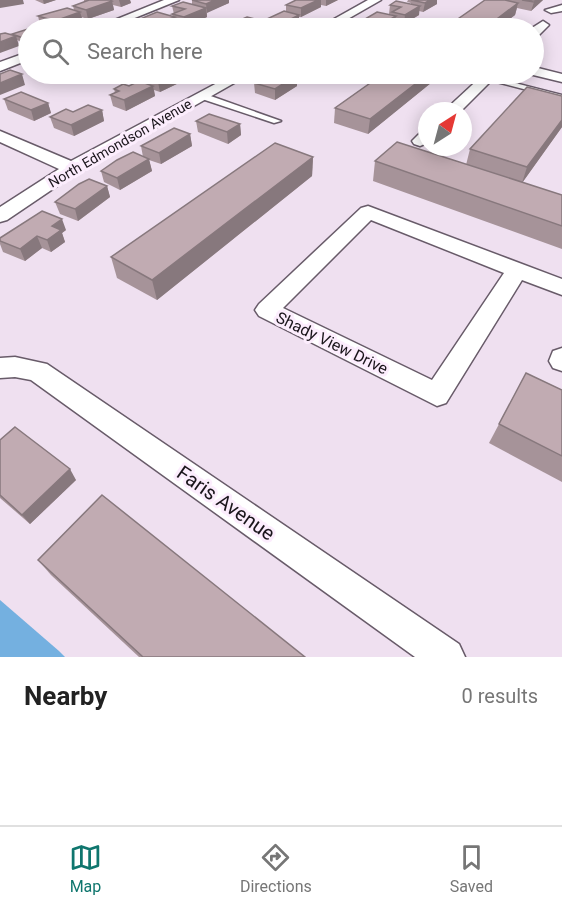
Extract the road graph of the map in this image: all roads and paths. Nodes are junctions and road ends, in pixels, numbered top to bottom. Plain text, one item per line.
1 (174, 0) edge
2 (376, 0) edge
3 (127, 18) edge
4 (343, 18) edge
5 (18, 60) edge
6 (0, 67) edge
7 (544, 74) edge
8 (562, 78) edge
9 (224, 84) edge
10 (481, 84) edge
11 (517, 84) edge
12 (202, 96) junction
13 (562, 97) edge
14 (462, 102) edge
15 (277, 121) dead end
16 (0, 136) edge
17 (72, 168) junction
18 (0, 216) edge
19 (517, 270) junction
20 (562, 287) edge
21 (0, 368) edge
22 (446, 657) edge

1 - 3 street
2 - 4 street
5 - 6 street
7 - 8 street
9 - 12 street, North Edmondson Avenue
10 - 14 street
11 - 13 lane
12 - 15 lane
12 - 17 street, North Edmondson Avenue
16 - 17 street
17 - 18 street, North Edmondson Avenue
19 - 19 street, Shady View Drive
19 - 20 street, Shady View Drive
21 - 22 street, Faris Avenue

